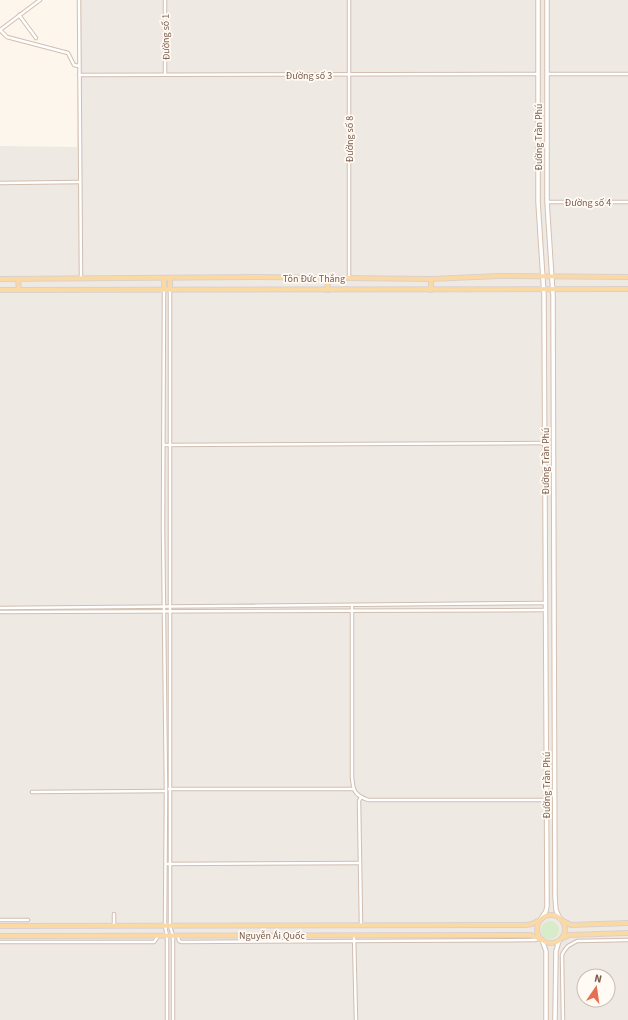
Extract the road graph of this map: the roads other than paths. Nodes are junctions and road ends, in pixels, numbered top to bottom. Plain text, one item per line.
1 (40, 0) edge
2 (79, 0) edge
3 (165, 0) edge
4 (349, 0) edge
5 (538, 0) edge
6 (547, 0) edge
7 (18, 15) junction
8 (0, 30) edge
9 (36, 38) dead end
10 (79, 66) junction
11 (165, 74) junction
12 (350, 74) junction
13 (538, 74) junction
14 (548, 74) junction
15 (628, 74) edge
16 (79, 75) junction
17 (80, 182) junction
18 (0, 183) edge
19 (538, 202) junction
20 (547, 202) junction
21 (628, 202) edge
22 (543, 276) junction
23 (552, 276) junction
24 (628, 277) edge
25 (81, 278) junction
26 (164, 278) junction
27 (170, 278) junction
28 (349, 278) junction
29 (0, 279) edge
30 (18, 279) junction
31 (328, 279) junction
32 (431, 279) junction
33 (164, 289) junction
34 (170, 289) junction
35 (544, 289) junction
36 (553, 289) junction
37 (628, 289) edge
38 (0, 290) edge
39 (19, 290) junction
40 (328, 290) junction
41 (431, 290) junction
42 (164, 374) junction
43 (170, 375) junction
44 (544, 412) junction
45 (554, 412) junction
46 (554, 442) junction
47 (545, 443) junction
48 (164, 445) junction
49 (170, 445) junction
50 (163, 527) junction
51 (170, 527) junction
52 (554, 602) junction
53 (545, 603) junction
54 (453, 604) junction
55 (164, 605) junction
56 (170, 605) junction
57 (263, 605) junction
58 (352, 605) junction
59 (0, 608) edge
60 (554, 609) junction
61 (264, 610) junction
62 (352, 610) junction
63 (453, 610) junction
64 (545, 610) junction
65 (164, 611) junction
66 (170, 611) junction
67 (0, 612) edge
68 (546, 771) junction
69 (555, 771) junction
70 (353, 789) junction
71 (166, 790) junction
72 (170, 790) junction
73 (32, 792) dead end
74 (361, 797) junction
75 (546, 800) junction
76 (360, 863) junction
77 (166, 864) junction
78 (170, 864) junction
79 (114, 914) dead end
80 (560, 919) junction
81 (0, 920) edge
82 (28, 920) dead end
83 (540, 920) junction
84 (628, 923) edge
85 (361, 925) junction
86 (0, 926) edge
87 (114, 926) junction
88 (165, 926) junction
89 (170, 926) junction
90 (628, 933) edge
91 (354, 935) junction
92 (0, 936) edge
93 (157, 936) junction
94 (167, 936) junction
95 (173, 936) junction
96 (178, 936) junction
97 (536, 940) dead end
98 (542, 940) junction
99 (628, 940) edge
100 (355, 941) junction
101 (559, 941) junction
102 (0, 942) edge
103 (167, 1020) edge
104 (173, 1020) edge
105 (356, 1020) edge
106 (546, 1020) edge
107 (555, 1020) edge
108 (563, 1020) edge

1 - 7 street
2 - 10 street
3 - 11 street, Đường số 1
4 - 12 street, Đường số 8
5 - 13 main road, Đường Trần Phú
6 - 14 main road, Đường Trần Phú
7 - 8 street
7 - 9 street
8 - 10 street
10 - 16 street
11 - 12 street, Đường số 3
11 - 16 street, Đường số 3
12 - 13 street, Đường số 3
12 - 28 street, Đường số 8
13 - 14 main road
13 - 19 main road, Đường Trần Phú
14 - 15 street
14 - 20 main road, Đường Trần Phú
16 - 17 street
17 - 18 street
17 - 25 street
19 - 20 main road
19 - 22 main road, Đường Trần Phú
20 - 21 street, Đường số 4
20 - 23 main road, Đường Trần Phú
22 - 23 main road, Tôn Đức Thắng
22 - 32 main road, Tôn Đức Thắng
22 - 35 main road, Đường Trần Phú
23 - 24 main road, Tôn Đức Thắng
23 - 36 main road, Đường Trần Phú
25 - 26 main road, Tôn Đức Thắng
25 - 30 main road, Tôn Đức Thắng
26 - 27 main road, Tôn Đức Thắng
26 - 33 main road
27 - 31 main road, Tôn Đức Thắng
27 - 34 main road
28 - 31 main road, Tôn Đức Thắng
28 - 32 main road, Tôn Đức Thắng
29 - 30 main road, Tôn Đức Thắng
30 - 39 main road
31 - 40 main road
32 - 41 main road
33 - 34 main road, Tôn Đức Thắng
33 - 39 main road, Tôn Đức Thắng
33 - 42 street
34 - 40 main road, Tôn Đức Thắng
34 - 43 street
35 - 36 main road, Tôn Đức Thắng
35 - 41 main road, Tôn Đức Thắng
35 - 44 main road, Đường Trần Phú
36 - 37 main road, Tôn Đức Thắng
36 - 45 main road, Đường Trần Phú
38 - 39 main road, Tôn Đức Thắng
40 - 41 main road, Tôn Đức Thắng
42 - 43 street
42 - 48 street
43 - 49 street
44 - 45 main road
44 - 47 main road, Đường Trần Phú
45 - 46 main road, Đường Trần Phú
46 - 47 main road
46 - 52 main road, Đường Trần Phú
47 - 49 street
47 - 53 main road, Đường Trần Phú
48 - 49 street
48 - 50 street
49 - 51 street
50 - 51 street
50 - 55 street
51 - 56 street
52 - 53 main road
52 - 60 main road, Đường Trần Phú
53 - 54 street
53 - 64 main road, Đường Trần Phú
54 - 58 street
54 - 63 street
55 - 56 street
55 - 59 street
55 - 65 street
56 - 57 street
56 - 66 street
57 - 58 street
57 - 61 street
58 - 62 street
60 - 64 main road
60 - 69 main road, Đường Trần Phú
61 - 62 street
61 - 66 street
62 - 63 street
62 - 70 street
63 - 64 street
64 - 68 main road, Đường Trần Phú
65 - 66 street
65 - 67 street
65 - 71 street
66 - 72 street
68 - 69 main road
68 - 75 main road, Đường Trần Phú
69 - 80 main road, Đường Trần Phú
70 - 72 street
70 - 74 street
71 - 72 street
71 - 73 street
71 - 77 street
72 - 78 street
74 - 75 street
74 - 76 street
75 - 83 main road, Đường Trần Phú
76 - 78 street
76 - 85 street
77 - 78 street
77 - 88 street
78 - 89 street
79 - 87 street
80 - 83 main road
80 - 84 main road
80 - 101 main road
81 - 82 street
83 - 85 main road, Nguyễn Ái Quốc
83 - 98 main road
85 - 89 main road, Nguyễn Ái Quốc
86 - 87 main road, Nguyễn Ái Quốc
87 - 88 main road, Nguyễn Ái Quốc
88 - 89 main road, Nguyễn Ái Quốc
88 - 94 street
89 - 95 street
90 - 101 main road
91 - 96 main road, Nguyễn Ái Quốc
91 - 98 main road, Nguyễn Ái Quốc
91 - 100 street
92 - 93 main road, Nguyễn Ái Quốc
93 - 94 main road, Nguyễn Ái Quốc
93 - 102 street
94 - 95 main road, Nguyễn Ái Quốc
94 - 103 street
95 - 96 main road, Nguyễn Ái Quốc
95 - 104 street
96 - 100 street
97 - 100 street
98 - 101 main road
98 - 106 main road
99 - 108 street
100 - 105 street
101 - 107 main road

